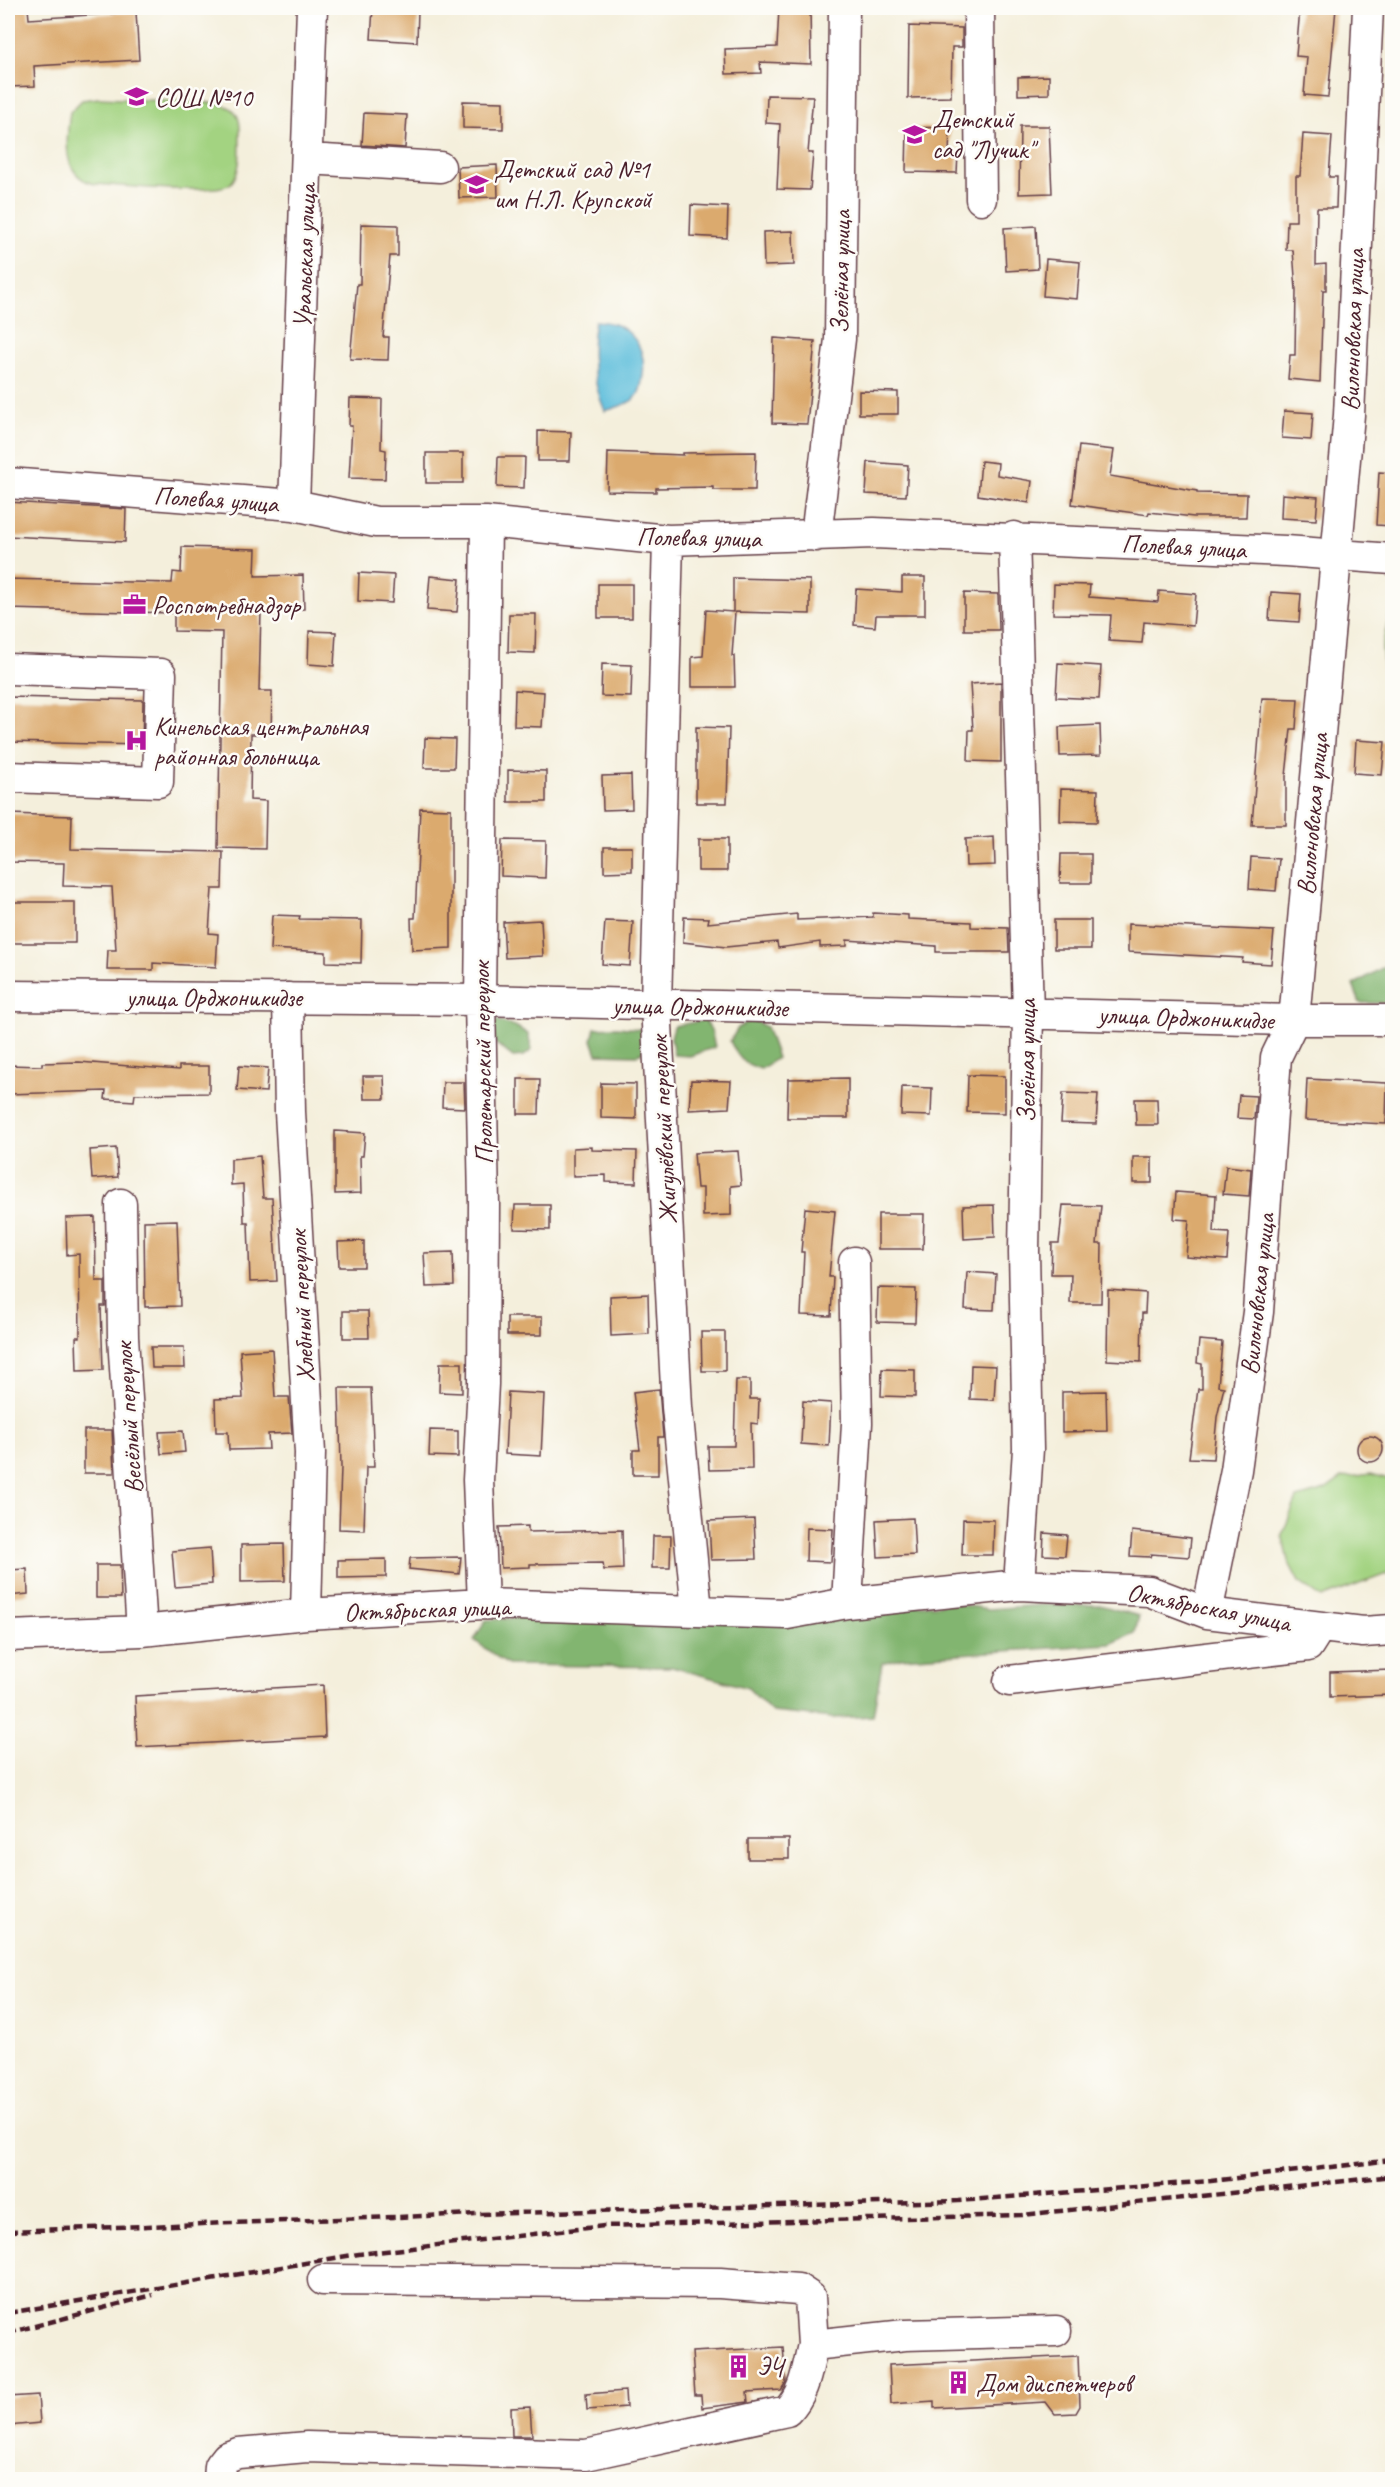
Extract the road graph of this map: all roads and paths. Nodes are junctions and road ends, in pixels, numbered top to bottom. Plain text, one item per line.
1 (312, 8) edge
2 (844, 8) edge
3 (979, 8) edge
4 (1368, 8) edge
5 (309, 159) junction
6 (440, 167) dead end
7 (981, 199) dead end
8 (8, 483) edge
9 (294, 505) junction
10 (486, 522) junction
11 (816, 536) junction
12 (1014, 537) junction
13 (668, 540) junction
14 (1335, 554) junction
15 (1392, 559) edge
16 (8, 669) edge
17 (8, 777) edge
18 (8, 996) edge
19 (288, 998) junction
20 (480, 1000) junction
21 (656, 1005) junction
22 (1028, 1012) junction
23 (1294, 1020) junction
24 (1392, 1020) edge
25 (121, 1204) dead end
26 (854, 1262) dead end
27 (1019, 1585) junction
28 (847, 1603) junction
29 (483, 1604) junction
30 (698, 1611) junction
31 (1207, 1613) junction
32 (306, 1614) junction
33 (1320, 1627) junction
34 (1392, 1630) edge
35 (142, 1632) junction
36 (8, 1636) edge
37 (1009, 1681) dead end
38 (323, 2280) dead end
39 (1056, 2331) dead end
40 (813, 2345) junction
41 (219, 2480) edge

1 - 5 street, Уральская улица
2 - 11 street, Зелёная улица
3 - 7 street
4 - 14 street, Вилоновская улица
5 - 6 street
5 - 9 street, Уральская улица
8 - 9 street, Полевая улица
9 - 10 street, Полевая улица
10 - 13 street, Полевая улица
10 - 20 street, Пролетарский переулок
11 - 12 street, Полевая улица
11 - 13 street, Полевая улица
12 - 14 street, Полевая улица
12 - 22 street, Зелёная улица
13 - 21 street, Жигулёвский переулок
14 - 15 street, Полевая улица
14 - 23 street, Вилоновская улица
16 - 17 street
18 - 19 street, улица Орджоникидзе
19 - 20 street, улица Орджоникидзе
19 - 32 street, Хлебный переулок
20 - 21 street, улица Орджоникидзе
20 - 29 street, Пролетарский переулок
21 - 22 street, улица Орджоникидзе
21 - 30 street, Жигулёвский переулок
22 - 23 street, улица Орджоникидзе
22 - 27 street, Зелёная улица
23 - 24 street, улица Орджоникидзе
23 - 31 street, Вилоновская улица
25 - 35 street, Весёлый переулок
26 - 28 street
27 - 28 street, Октябрьская улица
27 - 31 street, Октябрьская улица
28 - 30 street, Октябрьская улица
29 - 30 street, Октябрьская улица
29 - 32 street, Октябрьская улица
31 - 33 street, Октябрьская улица
32 - 35 street, Октябрьская улица
33 - 34 street, Октябрьская улица
33 - 37 street
35 - 36 street, Октябрьская улица
38 - 40 street
39 - 40 street
40 - 41 street

